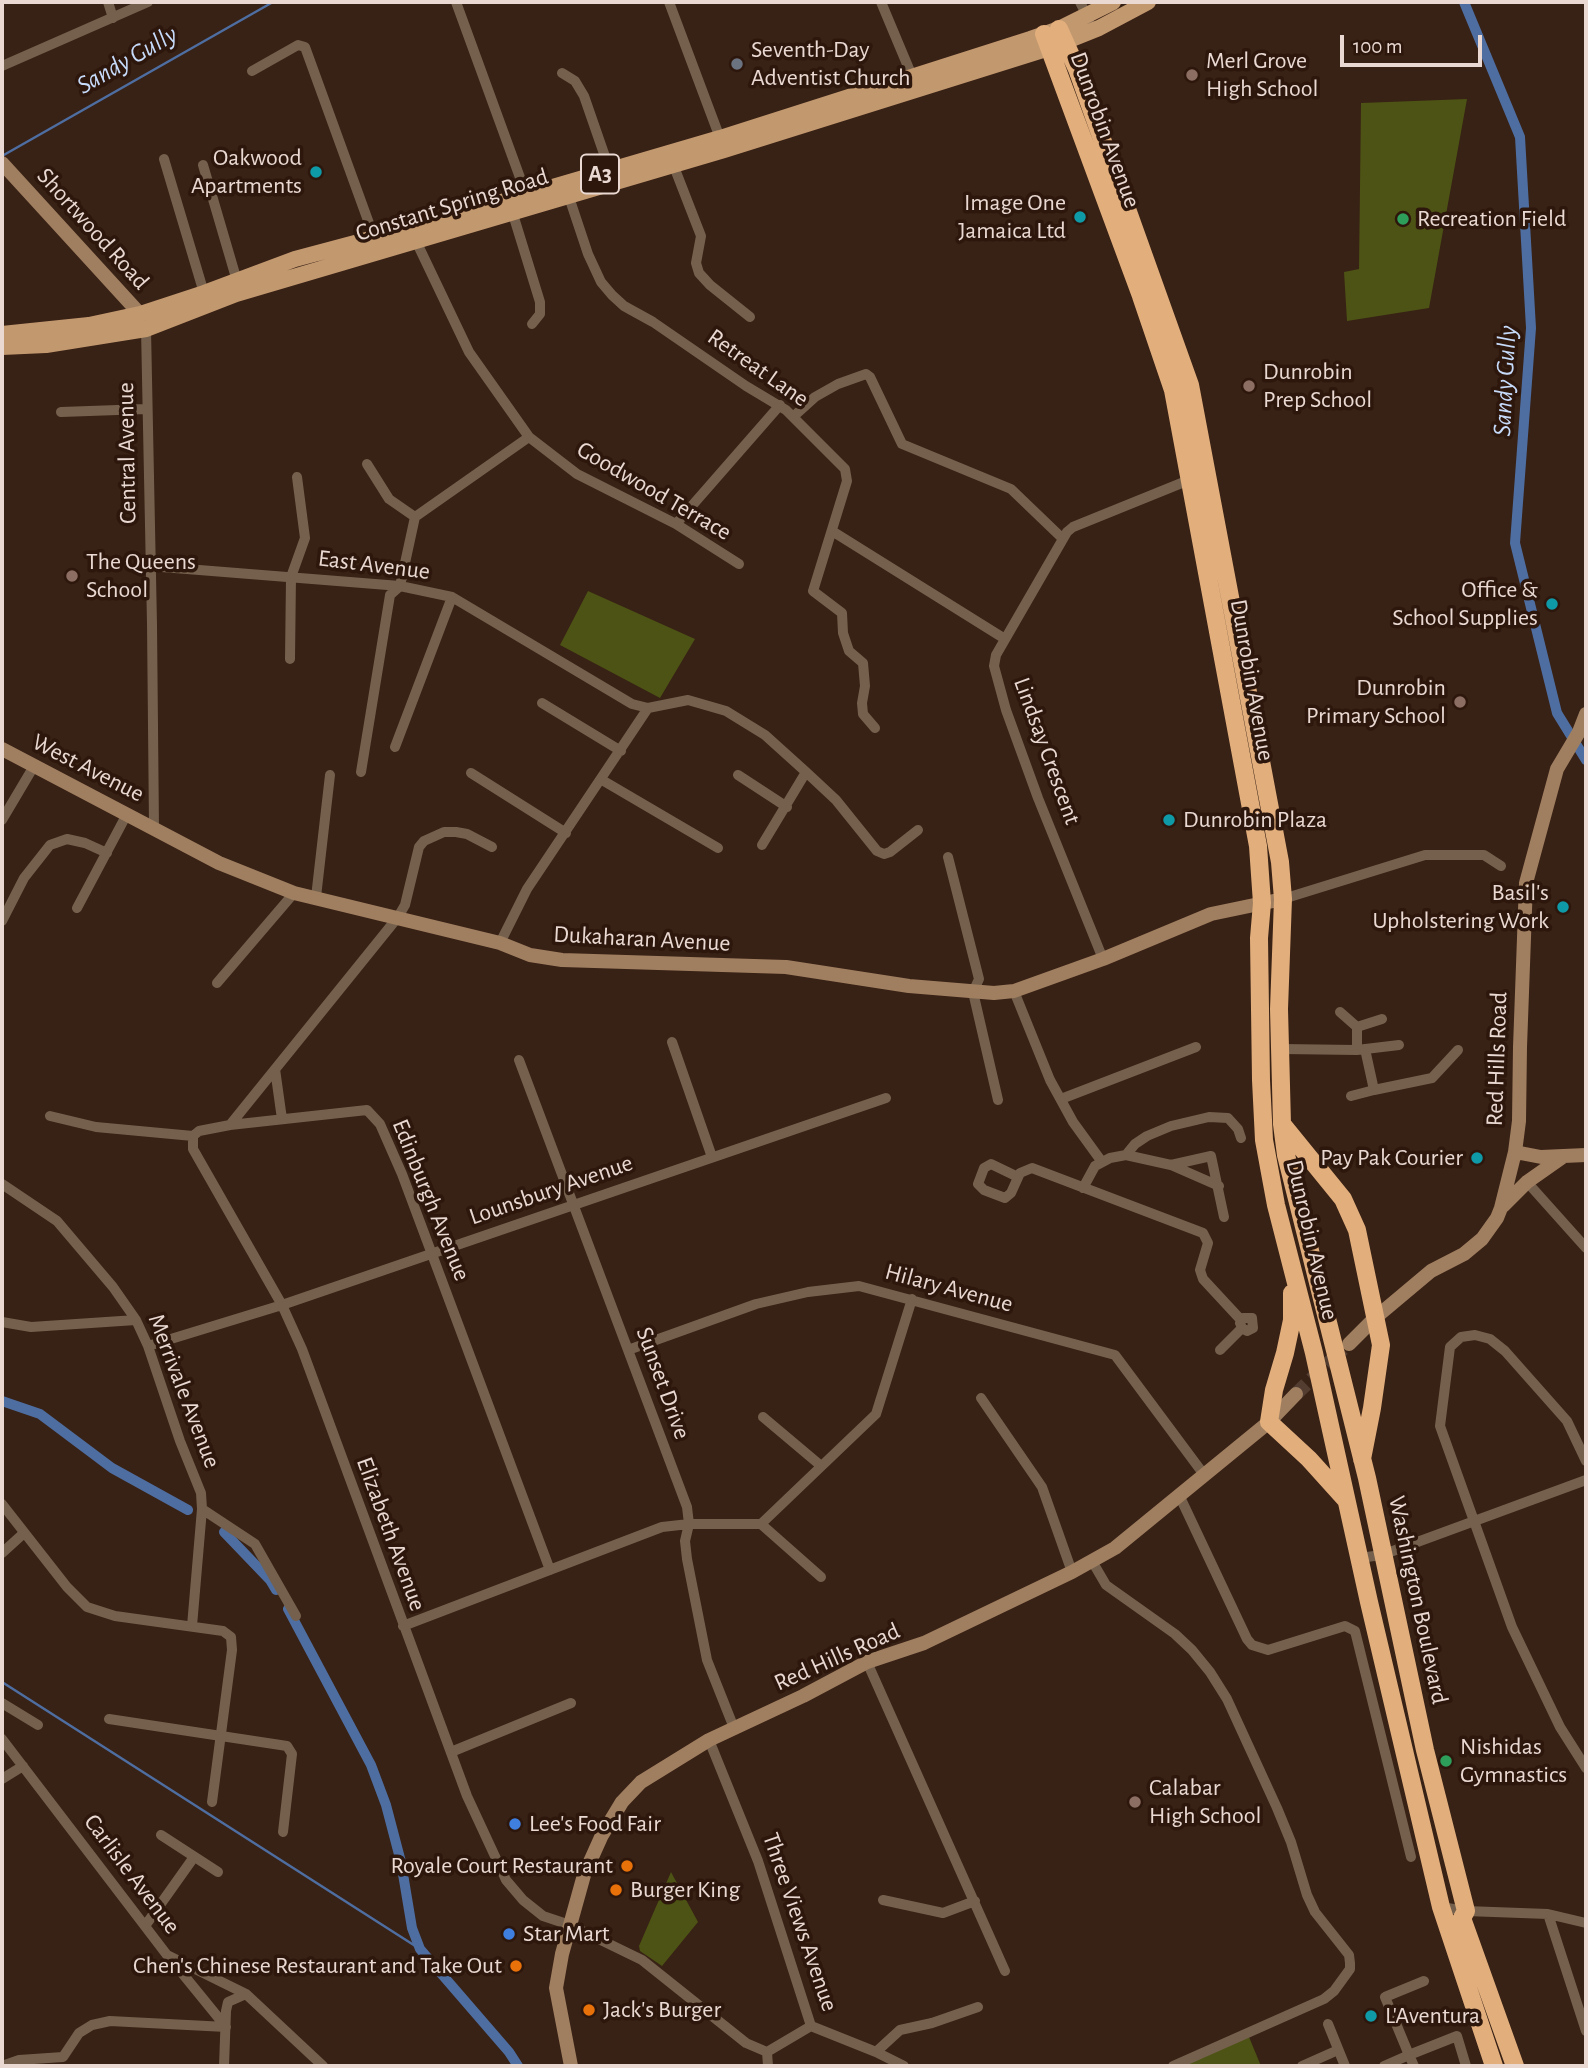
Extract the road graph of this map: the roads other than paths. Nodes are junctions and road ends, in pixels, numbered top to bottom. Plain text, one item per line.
1 (108, 2) edge
2 (148, 2) edge
3 (456, 2) edge
4 (669, 2) edge
5 (881, 2) edge
6 (1113, 2) edge
7 (1148, 2) edge
8 (1083, 8) edge
9 (113, 18) junction
10 (1094, 30) junction
11 (1054, 38) junction
12 (2, 66) edge
13 (252, 71) dead end
14 (562, 74) dead end
15 (912, 76) junction
16 (720, 138) junction
17 (164, 159) dead end
18 (2, 163) edge
19 (673, 164) junction
20 (203, 165) dead end
21 (610, 171) junction
22 (526, 194) junction
23 (568, 194) junction
24 (512, 211) junction
25 (374, 237) junction
26 (416, 241) junction
27 (237, 281) junction
28 (204, 293) junction
29 (750, 317) dead end
30 (143, 321) junction
31 (532, 324) dead end
32 (2, 334) edge
33 (2, 347) edge
34 (780, 405) junction
35 (146, 409) junction
36 (61, 412) dead end
37 (794, 416) junction
38 (529, 437) junction
39 (367, 464) dead end
40 (297, 477) dead end
41 (1199, 478) junction
42 (415, 517) junction
43 (676, 524) junction
44 (832, 531) junction
45 (1062, 538) junction
46 (739, 564) dead end
47 (149, 566) junction
48 (291, 578) junction
49 (400, 586) junction
50 (452, 597) junction
51 (1005, 639) junction
52 (290, 659) dead end
53 (542, 703) dead end
54 (648, 708) junction
55 (1586, 714) edge
56 (875, 728) dead end
57 (395, 747) dead end
58 (2, 749) edge
59 (621, 751) junction
60 (34, 766) junction
61 (361, 772) dead end
62 (806, 772) junction
63 (471, 773) dead end
64 (330, 775) dead end
65 (738, 775) dead end
66 (602, 780) junction
67 (787, 807) junction
68 (127, 814) junction
69 (2, 820) edge
70 (154, 828) junction
71 (918, 830) dead end
72 (566, 833) junction
73 (762, 845) dead end
74 (492, 847) dead end
75 (718, 848) dead end
76 (107, 853) junction
77 (948, 857) dead end
78 (1501, 866) dead end
79 (294, 893) junction
80 (316, 897) junction
81 (1283, 899) junction
82 (1262, 903) junction
83 (78, 908) dead end
84 (398, 917) junction
85 (2, 921) edge
86 (500, 943) junction
87 (1103, 959) junction
88 (217, 983) dead end
89 (1014, 991) junction
90 (973, 992) junction
91 (1340, 1012) dead end
92 (1381, 1018) dead end
93 (1357, 1027) junction
94 (672, 1042) dead end
95 (1399, 1045) dead end
96 (1196, 1047) dead end
97 (1282, 1049) junction
98 (1361, 1049) junction
99 (1458, 1050) dead end
100 (519, 1060) dead end
101 (275, 1069) junction
102 (1374, 1090) junction
103 (1351, 1096) dead end
104 (886, 1098) dead end
105 (1060, 1099) junction
106 (998, 1100) dead end
107 (50, 1116) dead end
108 (282, 1119) junction
109 (1282, 1124) junction
110 (230, 1125) junction
111 (194, 1136) junction
112 (1241, 1138) dead end
113 (1515, 1152) junction
114 (1586, 1155) edge
115 (1126, 1156) junction
116 (1530, 1156) junction
117 (1564, 1156) junction
118 (712, 1157) junction
119 (1102, 1162) junction
120 (1171, 1165) junction
121 (1018, 1177) dead end
122 (1509, 1178) junction
123 (1527, 1182) junction
124 (2, 1184) edge
125 (1219, 1186) junction
126 (1083, 1188) junction
127 (575, 1205) junction
128 (1501, 1208) junction
129 (1224, 1217) dead end
130 (1586, 1248) edge
131 (431, 1253) junction
132 (1291, 1262) junction
133 (912, 1299) junction
134 (282, 1305) junction
135 (1375, 1318) junction
136 (136, 1320) junction
137 (2, 1322) edge
138 (1341, 1343) junction
139 (148, 1346) junction
140 (628, 1350) junction
141 (1220, 1350) dead end
142 (1314, 1353) joint
143 (1296, 1394) tunnel mouth
144 (981, 1398) dead end
145 (763, 1417) dead end
146 (1269, 1422) junction
147 (1362, 1461) junction
148 (1586, 1461) edge
149 (820, 1465) junction
150 (1205, 1476) junction
151 (1586, 1480) edge
152 (1180, 1497) junction
153 (1347, 1501) junction
154 (2, 1504) edge
155 (202, 1509) junction
156 (1473, 1521) junction
157 (689, 1524) junction
158 (761, 1524) junction
159 (24, 1532) junction
160 (2, 1553) edge
161 (1382, 1555) junction
162 (1359, 1558) junction
163 (1091, 1561) junction
164 (550, 1570) junction
165 (1072, 1572) junction
166 (821, 1577) dead end
167 (296, 1616) dead end
168 (192, 1626) junction
169 (403, 1626) junction
170 (867, 1662) junction
171 (2, 1703) edge
172 (571, 1703) dead end
173 (109, 1719) dead end
174 (38, 1725) dead end
175 (734, 1728) junction
176 (221, 1737) junction
177 (2, 1738) edge
178 (709, 1740) junction
179 (451, 1752) junction
180 (23, 1766) junction
181 (1586, 1768) edge
182 (2, 1779) edge
183 (212, 1802) dead end
184 (283, 1832) dead end
185 (161, 1835) dead end
186 (194, 1857) junction
187 (1412, 1857) dead end
188 (218, 1872) dead end
189 (883, 1900) dead end
190 (975, 1901) junction
191 (1441, 1907) junction
192 (1466, 1911) junction
193 (1548, 1914) junction
194 (1586, 1923) edge
195 (570, 1925) junction
196 (145, 1926) junction
197 (167, 1955) junction
198 (1005, 1971) dead end
199 (1424, 1981) dead end
200 (246, 1994) junction
201 (978, 2007) dead end
202 (1328, 2024) dead end
203 (811, 2026) junction
204 (226, 2027) junction
205 (1586, 2031) edge
206 (1338, 2050) junction
207 (767, 2052) junction
208 (876, 2052) junction
209 (1409, 2055) junction
210 (62, 2061) edge
211 (2, 2066) edge
212 (224, 2066) edge
213 (323, 2066) edge
214 (571, 2066) edge
215 (768, 2066) edge
216 (904, 2066) edge
217 (1173, 2066) edge
218 (1302, 2066) edge
219 (1345, 2066) edge
220 (1384, 2066) edge
221 (1414, 2066) edge
222 (1466, 2066) edge
223 (1494, 2066) edge
224 (1515, 2066) edge

1 - 9 street
2 - 9 street
3 - 22 street
4 - 16 street
5 - 15 street
6 - 8 main road, Constant Spring Road / A3
7 - 10 main road, Constant Spring Road / A3
8 - 10 street
8 - 11 main road, Constant Spring Road / A3
9 - 12 street
10 - 11 main road, Constant Spring Road / A3
11 - 15 main road, Constant Spring Road / A3
11 - 19 main road, Constant Spring Road / A3
11 - 41 highway, Dunrobin Avenue
13 - 25 street
14 - 21 street
15 - 16 main road, Constant Spring Road / A3
16 - 21 main road, Constant Spring Road / A3
17 - 28 street
18 - 30 main road, Shortwood Road
19 - 23 main road, Constant Spring Road / A3
19 - 29 street
20 - 27 street
21 - 22 main road, Constant Spring Road / A3
22 - 25 main road, Constant Spring Road / A3
23 - 24 main road, Constant Spring Road / A3
23 - 34 street, Retreat Lane
24 - 26 main road, Constant Spring Road / A3
24 - 31 street
25 - 27 main road, Constant Spring Road / A3
26 - 30 main road, Constant Spring Road / A3
26 - 38 street, Goodwood Terrace
27 - 28 main road, Constant Spring Road / A3
28 - 30 main road, Constant Spring Road / A3
30 - 32 main road, Constant Spring Road / A3
30 - 33 main road, Constant Spring Road / A3
30 - 35 street, Central Avenue
34 - 37 street, Retreat Lane
34 - 43 street
35 - 36 street
35 - 47 street, Central Avenue
37 - 44 street, Retreat Lane
37 - 45 street
38 - 42 street
38 - 43 street, Goodwood Terrace
39 - 42 street
40 - 48 street
41 - 45 street, Lindsay Crescent
41 - 81 highway, Dunrobin Avenue
41 - 82 highway, Dunrobin Avenue
42 - 49 street
43 - 46 street, Goodwood Terrace
44 - 51 street
44 - 56 street
45 - 51 street, Lindsay Crescent
47 - 48 street, East Avenue
47 - 70 street, Central Avenue
48 - 49 street, East Avenue
48 - 52 street
49 - 50 street, East Avenue
49 - 61 street
50 - 54 street, East Avenue
50 - 57 street
51 - 87 street, Lindsay Crescent
53 - 59 street
54 - 59 street
54 - 62 street
55 - 113 main road, Red Hills Road
58 - 60 main road, West Avenue
59 - 66 street
60 - 68 main road, West Avenue
60 - 69 street
62 - 67 street
62 - 71 street
63 - 72 street
64 - 80 street
65 - 67 street
66 - 72 street
66 - 75 street
67 - 73 street
68 - 70 main road, West Avenue
68 - 76 street
70 - 79 main road, Dukaharan Avenue
72 - 86 street
74 - 84 street
76 - 83 street
76 - 85 street
77 - 90 street
78 - 81 street
79 - 80 main road, Dukaharan Avenue
79 - 88 street
80 - 84 main road, Dukaharan Avenue
81 - 82 main road
81 - 97 highway, Dunrobin Avenue
82 - 87 main road
82 - 132 highway, Dunrobin Avenue
84 - 86 main road, Dukaharan Avenue
84 - 101 street
86 - 90 main road, Dukaharan Avenue
87 - 89 main road, Dukaharan Avenue
89 - 90 main road, Dukaharan Avenue
89 - 105 street
90 - 106 street
91 - 93 street
92 - 93 street
93 - 98 street
94 - 118 street
95 - 98 street
96 - 105 street
97 - 98 street
97 - 109 highway, Dunrobin Avenue
98 - 102 street
99 - 102 street
100 - 127 street, Sunset Drive
101 - 108 street
101 - 110 street
102 - 103 street
104 - 118 street, Lounsbury Avenue
105 - 119 street
107 - 111 street, Edinburgh Avenue
108 - 110 street, Edinburgh Avenue
108 - 131 street, Edinburgh Avenue
109 - 135 highway
109 - 138 highway, Dunrobin Avenue
110 - 111 street, Edinburgh Avenue
111 - 134 street, Elizabeth Avenue
112 - 115 street
113 - 116 main road
113 - 122 main road, Red Hills Road
114 - 117 main road
115 - 119 street
115 - 120 street
116 - 117 main road
116 - 123 main road
117 - 123 main road
118 - 127 street, Lounsbury Avenue
119 - 126 street
120 - 125 street
120 - 125 street
121 - 126 street
122 - 123 main road
122 - 128 main road, Red Hills Road
123 - 128 main road
123 - 130 street
124 - 136 street, Merrivale Avenue
125 - 129 street
126 - 141 street
127 - 131 street, Lounsbury Avenue
127 - 140 street, Sunset Drive
128 - 135 main road, Red Hills Road
131 - 134 street, Lounsbury Avenue
131 - 164 street, Edinburgh Avenue
132 - 142 highway, Dunrobin Avenue
132 - 146 highway
133 - 140 street, Hilary Avenue
133 - 149 street
133 - 150 street, Hilary Avenue
134 - 139 street, Lounsbury Avenue
134 - 169 street, Elizabeth Avenue
135 - 138 main road, Red Hills Road
135 - 147 highway
136 - 137 street
136 - 139 street, Merrivale Avenue
138 - 147 highway, Washington Boulevard
139 - 155 street, Merrivale Avenue
140 - 157 street, Sunset Drive
142 - 153 highway, Washington Boulevard
143 - 146 main road, Red Hills Road
144 - 165 street
145 - 149 street
146 - 150 main road, Red Hills Road
146 - 153 highway
147 - 161 highway, Washington Boulevard
148 - 156 street
149 - 158 street
150 - 152 main road, Red Hills Road
151 - 156 street
152 - 163 main road, Red Hills Road
152 - 187 street
153 - 162 highway, Washington Boulevard
154 - 159 street
155 - 167 street
155 - 168 street, Merrivale Avenue
156 - 161 street
156 - 181 street
157 - 158 street
157 - 164 street
157 - 175 street, Sunset Drive
158 - 166 street
159 - 160 street
159 - 168 street
161 - 162 street
161 - 192 highway, Washington Boulevard
162 - 191 highway, Washington Boulevard
163 - 165 main road, Red Hills Road
163 - 217 street
164 - 169 street
165 - 170 main road, Red Hills Road
168 - 176 street
169 - 179 street, Elizabeth Avenue
170 - 175 main road, Red Hills Road
170 - 190 street
171 - 174 street
172 - 179 street
173 - 176 street
175 - 178 main road, Red Hills Road
176 - 183 street
176 - 184 street
177 - 180 street, Carlisle Avenue
178 - 195 main road, Red Hills Road
178 - 203 street, Three Views Avenue
179 - 195 street, Elizabeth Avenue
180 - 182 street
180 - 196 street, Carlisle Avenue
185 - 186 street
186 - 188 street
186 - 196 street
189 - 190 street
190 - 198 street
191 - 192 street
191 - 223 highway, Washington Boulevard
192 - 193 street
192 - 224 highway, Washington Boulevard
193 - 194 street
193 - 205 street
195 - 207 street, Elizabeth Avenue
195 - 214 main road, Red Hills Road
196 - 197 street, Carlisle Avenue
197 - 200 street, Carlisle Avenue
197 - 204 street
199 - 209 street
200 - 204 street
200 - 213 street, Carlisle Avenue
201 - 208 street
202 - 206 street
203 - 207 street
203 - 208 street, Three Views Avenue
204 - 210 street
204 - 212 street
206 - 218 street
206 - 219 street
207 - 215 street
208 - 216 street, Three Views Avenue
209 - 220 street
209 - 221 street
209 - 222 street
210 - 211 street

